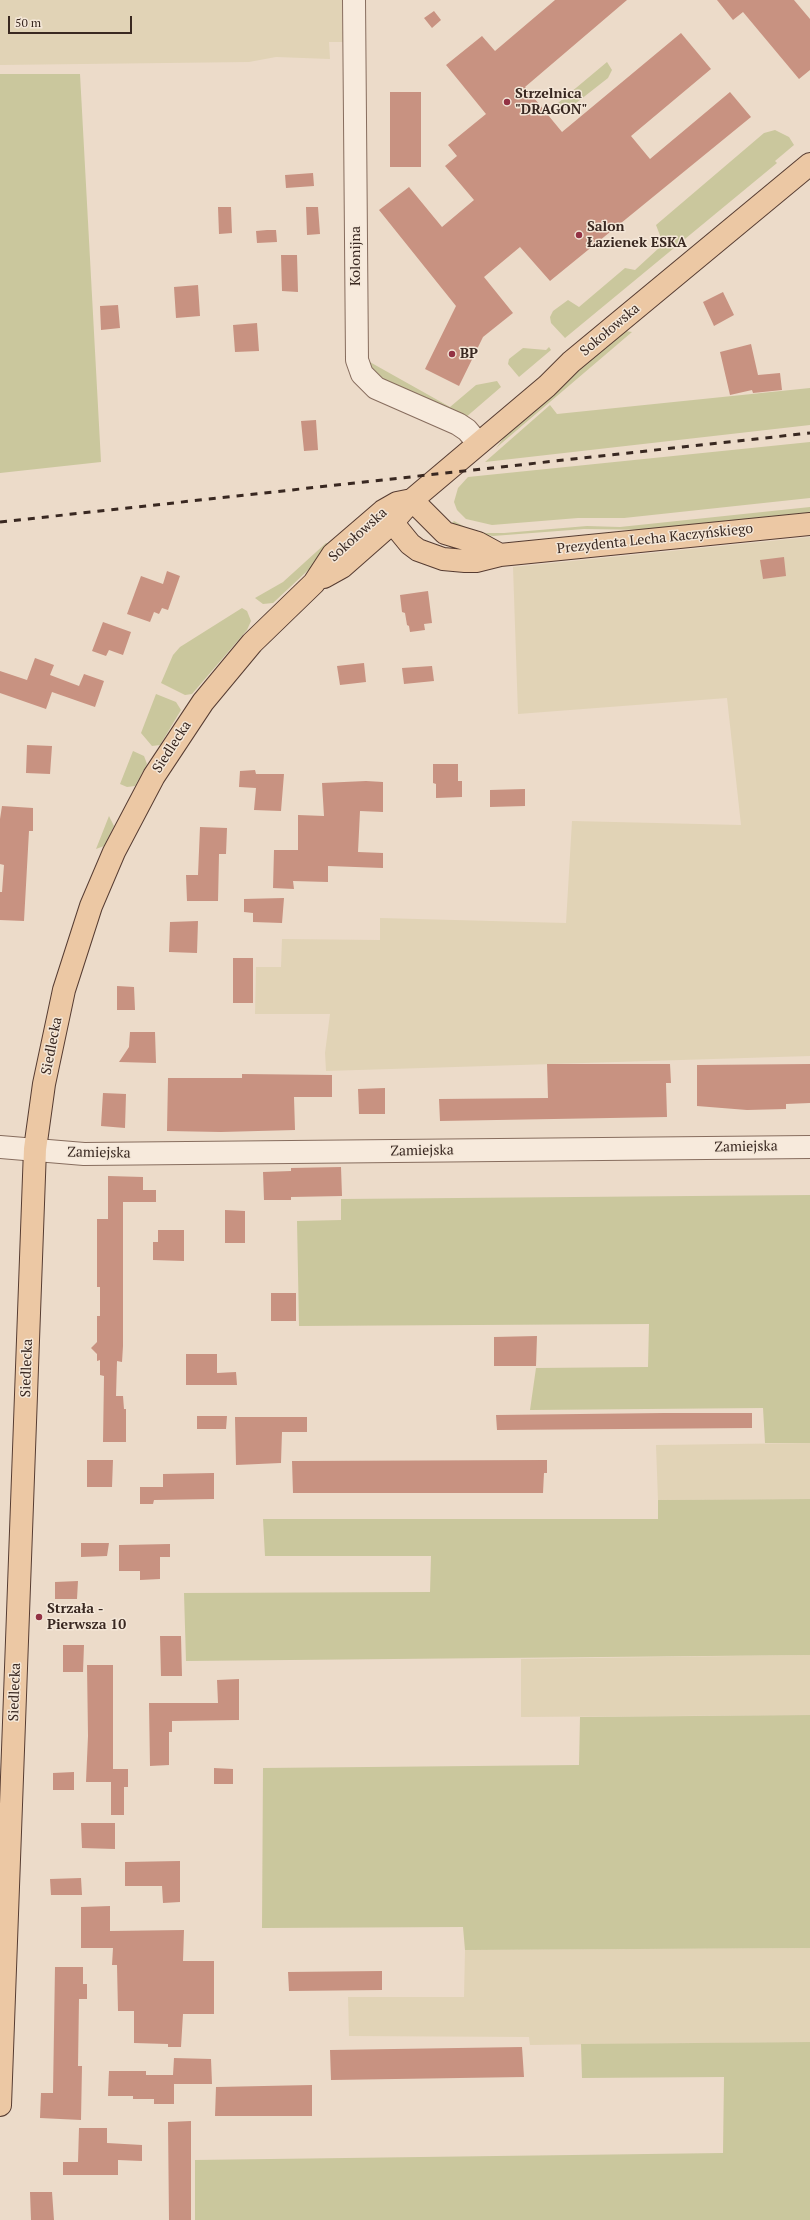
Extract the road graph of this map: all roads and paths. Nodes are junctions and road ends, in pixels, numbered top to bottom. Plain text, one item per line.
1 (354, 0) edge
2 (810, 164) edge
3 (478, 443) junction
4 (412, 500) junction
5 (387, 517) junction
6 (810, 524) edge
7 (500, 555) junction
8 (224, 675) joint
9 (0, 1147) edge
10 (810, 1147) edge
11 (35, 1148) junction
12 (0, 2105) edge

1 - 3 street, Kolonijna
2 - 3 main road, Sokołowska
3 - 4 main road, Sokołowska
4 - 5 main road, Sokołowska
4 - 7 main road
5 - 7 main road, Prezydenta Lecha Kaczyńskiego
5 - 8 main road, Sokołowska
6 - 7 main road, Prezydenta Lecha Kaczyńskiego
8 - 11 main road, Siedlecka
9 - 11 street, Zamiejska
10 - 11 street, Zamiejska
11 - 12 main road, Siedlecka

